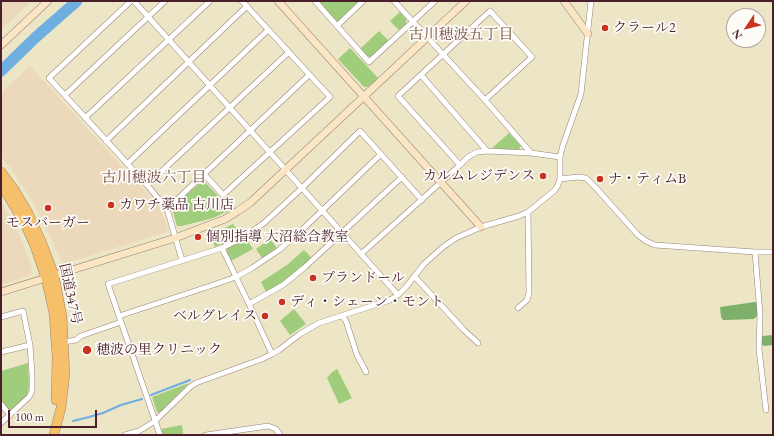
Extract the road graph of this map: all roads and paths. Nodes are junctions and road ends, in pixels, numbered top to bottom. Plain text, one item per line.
1 (48, 1) edge
2 (131, 1) edge
3 (134, 1) edge
4 (164, 1) edge
5 (210, 1) edge
6 (242, 1) edge
7 (278, 1) edge
8 (314, 1) edge
9 (363, 1) edge
10 (394, 1) edge
11 (435, 1) edge
12 (466, 1) edge
13 (564, 1) edge
14 (591, 1) edge
15 (247, 6) junction
16 (148, 16) junction
17 (413, 22) junction
18 (337, 26) junction
19 (268, 30) junction
20 (588, 34) junction
21 (427, 37) junction
22 (169, 40) junction
23 (1, 45) edge
24 (288, 52) junction
25 (443, 54) junction
26 (189, 62) junction
27 (309, 75) junction
28 (421, 75) junction
29 (210, 85) junction
30 (65, 95) junction
31 (364, 96) junction
32 (484, 100) junction
33 (230, 107) junction
34 (85, 118) junction
35 (250, 130) junction
36 (106, 141) junction
37 (488, 151) junction
38 (270, 152) junction
39 (531, 153) junction
40 (380, 154) junction
41 (560, 157) junction
42 (127, 164) junction
43 (460, 165) junction
44 (286, 170) junction
45 (1, 172) edge
46 (204, 174) junction
47 (402, 177) junction
48 (560, 179) junction
49 (441, 182) junction
50 (1, 184) edge
51 (147, 185) junction
52 (302, 188) junction
53 (422, 200) junction
54 (167, 209) junction
55 (322, 210) junction
56 (528, 212) junction
57 (480, 227) junction
58 (343, 233) junction
59 (175, 238) junction
60 (222, 248) junction
61 (755, 252) junction
62 (773, 252) edge
63 (361, 254) junction
64 (182, 260) junction
65 (50, 276) junction
66 (414, 276) junction
67 (236, 277) junction
68 (1, 292) edge
69 (398, 295) junction
70 (249, 304) junction
71 (518, 308) dead end
72 (119, 316) junction
73 (342, 316) junction
74 (1, 317) edge
75 (121, 322) junction
76 (64, 342) junction
77 (478, 343) dead end
78 (30, 345) junction
79 (1, 352) edge
80 (272, 354) junction
81 (366, 372) dead end
82 (1, 404) edge
83 (766, 410) dead end
84 (10, 415) junction
85 (155, 421) junction
86 (1, 423) edge
87 (54, 434) edge
88 (125, 435) edge
89 (160, 435) edge
90 (206, 435) edge
91 (280, 435) edge

1 - 23 street
2 - 30 street
3 - 16 street
4 - 16 street
5 - 22 street
6 - 15 street
7 - 31 street
8 - 18 street
9 - 18 street
10 - 17 street
11 - 17 street
12 - 21 street
13 - 20 street
14 - 20 street
15 - 19 street
15 - 26 street
16 - 22 street
16 - 30 street
17 - 18 street
17 - 21 street
19 - 24 street
19 - 29 street
20 - 41 street
21 - 25 street
21 - 31 street
22 - 26 street
22 - 34 street
24 - 27 street
24 - 33 street
25 - 28 street
25 - 32 street
25 - 32 street
26 - 29 street
26 - 36 street
27 - 35 street
27 - 38 street
28 - 37 street
28 - 43 street
29 - 33 street
29 - 42 street
30 - 34 street
31 - 44 street
31 - 49 street
32 - 39 street
33 - 35 street
33 - 51 street
34 - 36 street
35 - 38 street
35 - 46 street
36 - 42 street
37 - 39 street
37 - 43 street
38 - 44 street
38 - 46 street
39 - 41 street
40 - 47 street
40 - 52 street
40 - 55 street
41 - 48 street
42 - 51 street
43 - 49 street
44 - 52 street
44 - 59 street
45 - 65 highway, 国道347号
46 - 54 street
47 - 53 street
47 - 58 street
48 - 56 street
48 - 61 street
49 - 53 street
49 - 57 street
50 - 65 highway, 国道347号
51 - 54 street
52 - 55 street
52 - 60 street
53 - 63 street
54 - 59 street
55 - 58 street
55 - 67 street
56 - 57 street
56 - 71 street
57 - 66 street
58 - 63 street
58 - 70 street
59 - 64 street
59 - 65 street
60 - 64 street
60 - 67 street
61 - 62 street
61 - 83 street
63 - 69 street
64 - 72 street
65 - 68 street
65 - 76 highway, 国道347号
65 - 87 highway, 国道347号
66 - 69 street
66 - 77 street
67 - 70 street
67 - 72 street
69 - 73 street
70 - 80 street
72 - 75 street
73 - 80 street
73 - 81 street
74 - 78 street
75 - 76 street
75 - 85 street
76 - 87 highway, 国道347号
78 - 79 street
78 - 84 street
80 - 85 street
82 - 84 street
84 - 86 street
85 - 88 street
85 - 89 street
90 - 91 street

